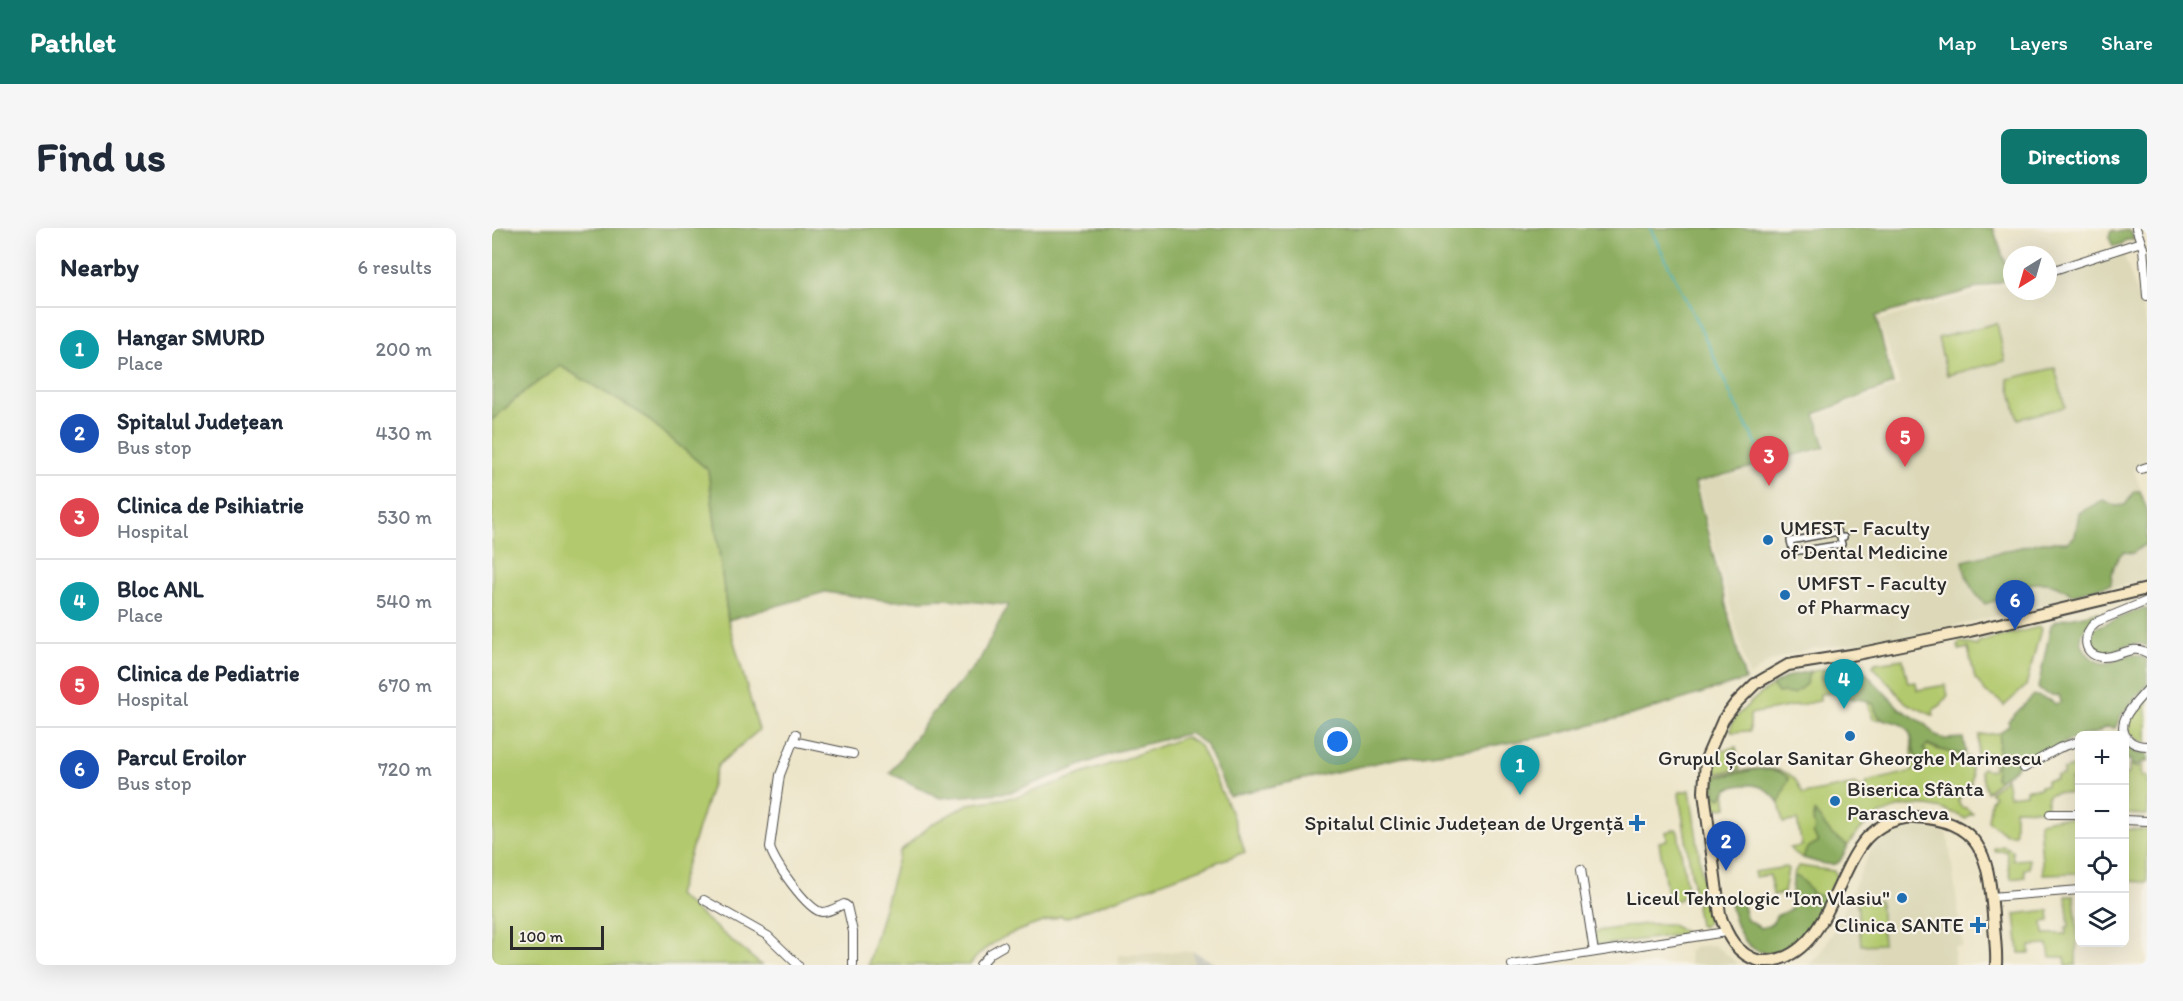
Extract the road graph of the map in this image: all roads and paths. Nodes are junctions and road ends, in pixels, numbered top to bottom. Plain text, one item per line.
1 (2136, 228) edge
2 (2141, 242) junction
3 (2057, 269) edge
4 (2147, 296) edge
5 (1842, 538) joint
6 (2147, 589) edge
7 (2147, 601) edge
8 (2147, 653) edge
9 (2147, 690) edge
10 (2120, 731) edge
11 (2129, 740) edge
12 (2075, 742) edge
13 (2147, 746) edge
14 (852, 754) dead end
15 (2024, 768) dead end
16 (2050, 814) dead end
17 (2075, 814) edge
18 (2129, 820) edge
19 (2147, 821) edge
20 (1581, 870) dead end
21 (2075, 890) edge
22 (1991, 897) junction
23 (704, 900) dead end
24 (1726, 932) junction
25 (1003, 946) dead end
26 (1594, 952) junction
27 (1997, 964) edge
28 (798, 965) edge
29 (852, 965) edge
30 (980, 965) edge
31 (1512, 965) edge

1 - 2 street
2 - 3 street
2 - 4 street
5 - 5 street
6 - 24 main road
7 - 8 street
9 - 10 street
11 - 13 street
12 - 15 street
14 - 29 street
16 - 17 street
18 - 19 street
20 - 26 street
21 - 22 street
22 - 24 main road
22 - 27 main road
23 - 28 street
24 - 26 street
25 - 30 street
26 - 31 street

